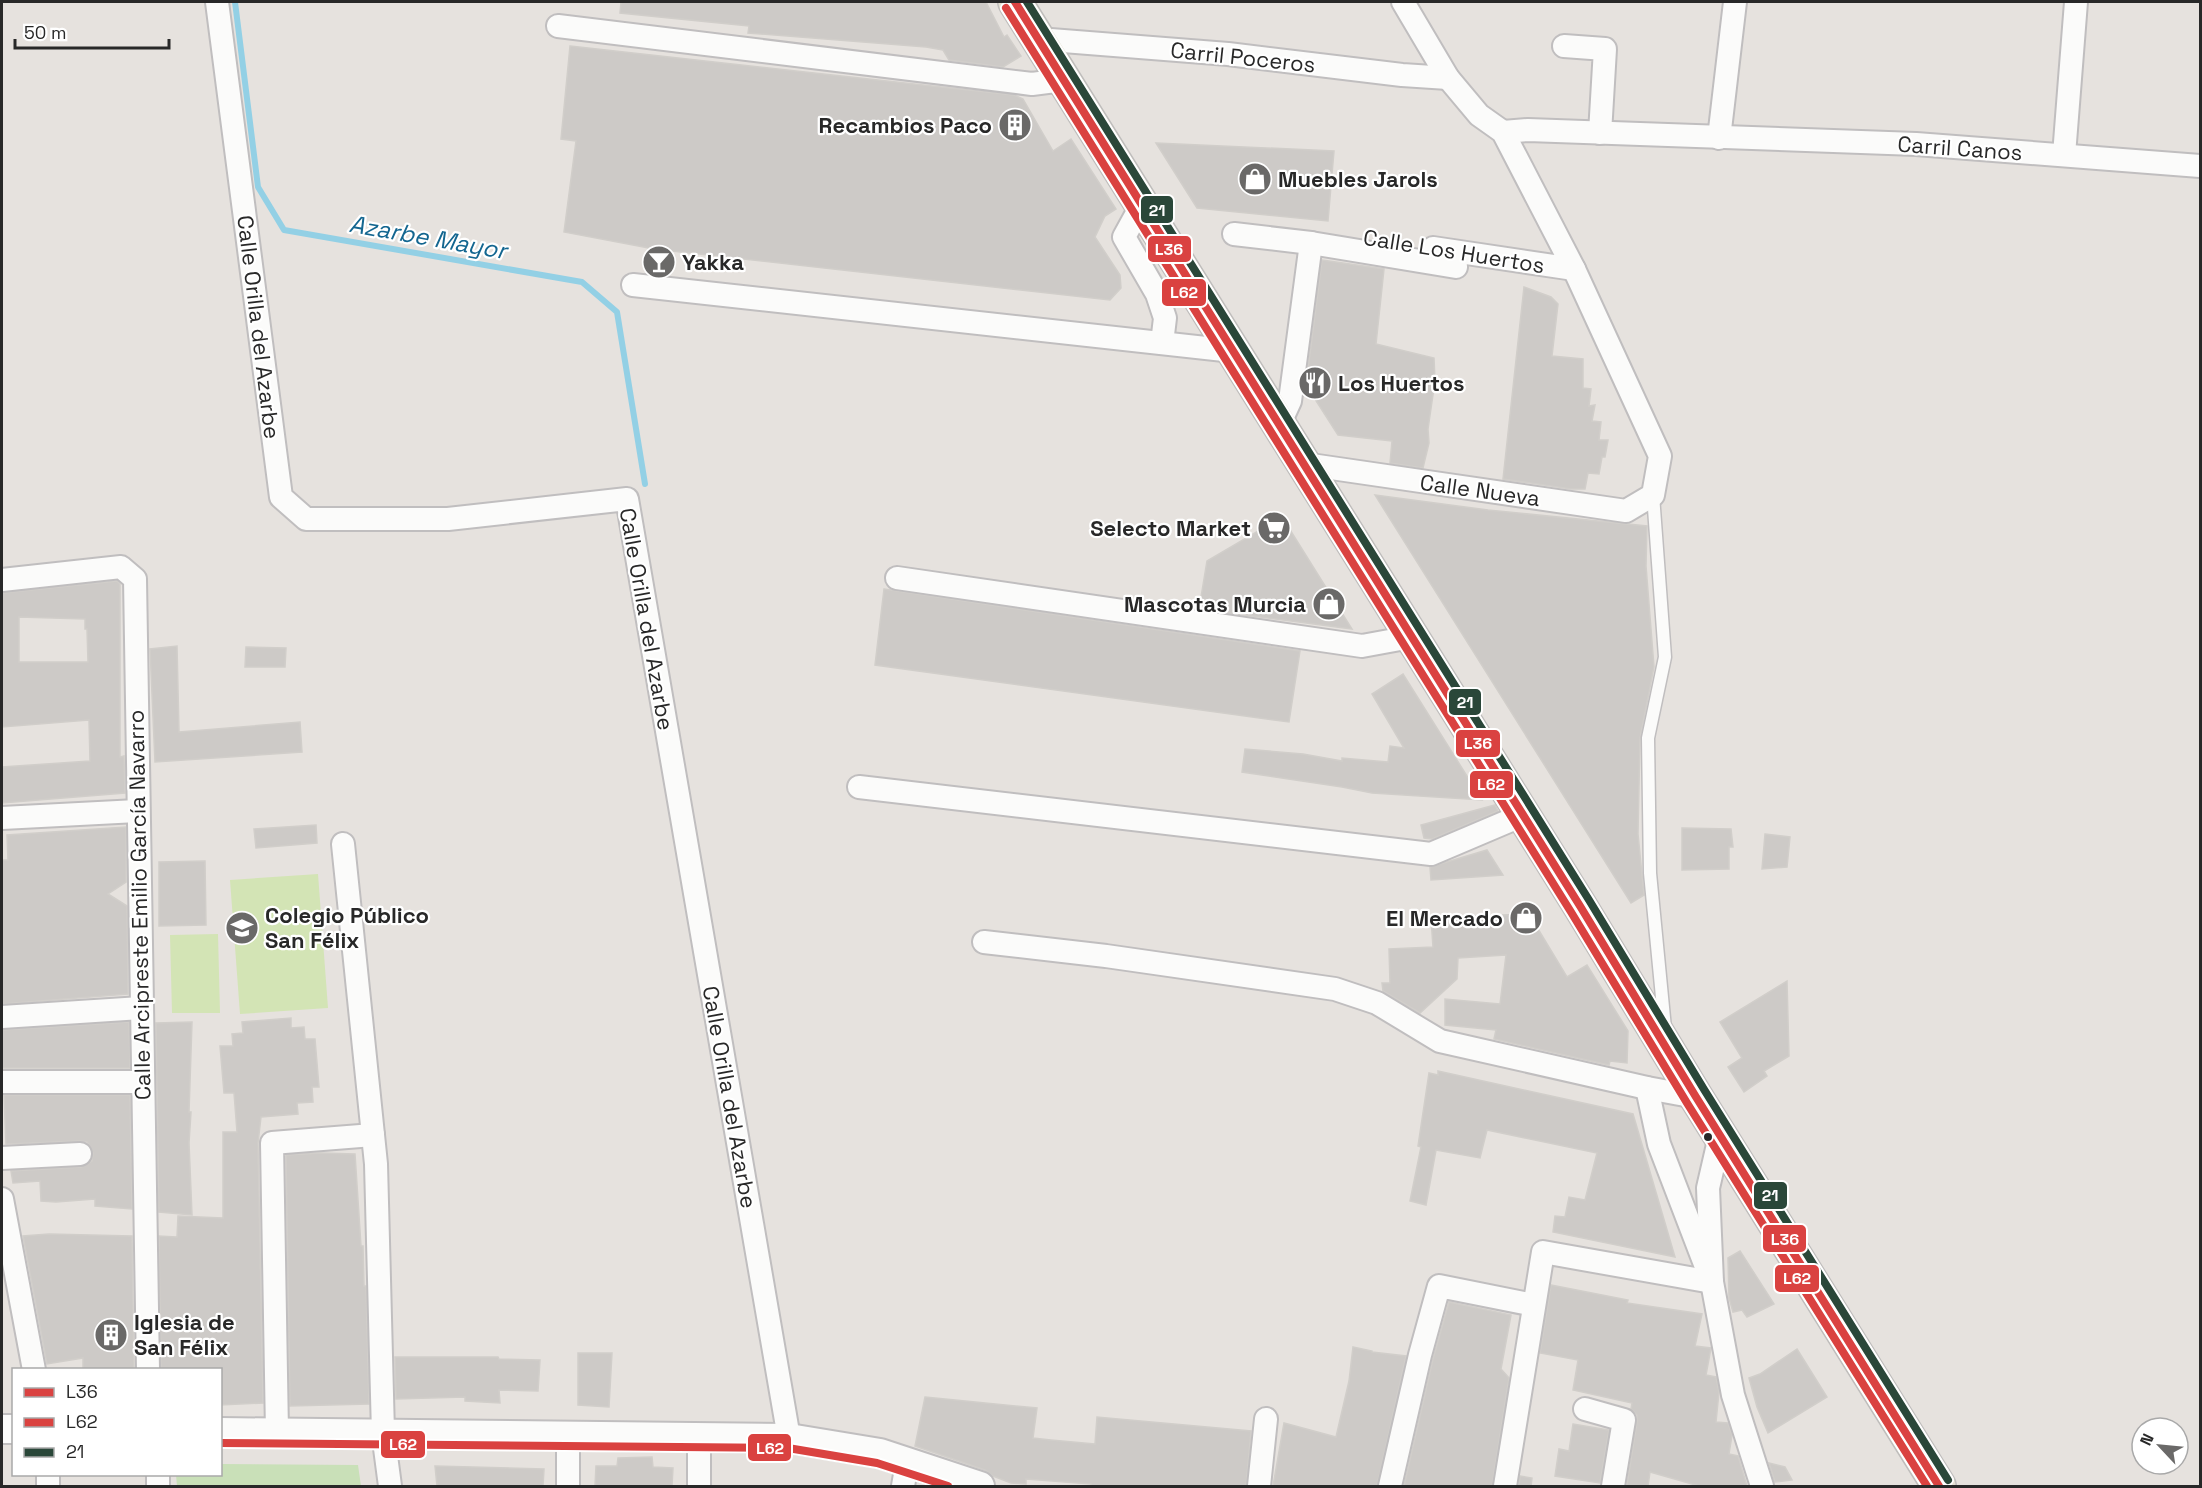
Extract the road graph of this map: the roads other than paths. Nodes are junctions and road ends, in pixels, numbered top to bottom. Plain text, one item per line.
1 (217, 2) edge
2 (1015, 2) edge
3 (1403, 2) edge
4 (1735, 2) edge
5 (2076, 2) edge
6 (558, 26) dead end
7 (1038, 39) junction
8 (1563, 46) dead end
9 (1448, 78) junction
10 (1063, 80) junction
11 (1503, 132) junction
12 (1600, 133) junction
13 (1719, 138) junction
14 (2064, 155) junction
15 (2200, 166) edge
16 (1141, 206) junction
17 (1334, 233) dead end
18 (1234, 234) dead end
19 (1311, 243) junction
20 (1456, 267) dead end
21 (1574, 269) junction
22 (633, 285) dead end
23 (1162, 343) junction
24 (1233, 351) junction
25 (1279, 425) junction
26 (1304, 464) junction
27 (1653, 495) junction
28 (897, 578) dead end
29 (2, 580) edge
30 (1411, 637) junction
31 (859, 787) dead end
32 (137, 811) junction
33 (1523, 815) junction
34 (2, 818) edge
35 (343, 844) dead end
36 (984, 942) dead end
37 (141, 1008) junction
38 (2, 1017) edge
39 (1667, 1050) junction
40 (2, 1082) edge
41 (142, 1082) junction
42 (1647, 1088) junction
43 (1696, 1098) junction
44 (373, 1135) junction
45 (1720, 1136) junction
46 (80, 1154) dead end
47 (2, 1158) edge
48 (2, 1199) edge
49 (1712, 1282) junction
50 (1534, 1305) junction
51 (34, 1368) edge
52 (148, 1368) edge
53 (1585, 1409) dead end
54 (1266, 1419) dead end
55 (222, 1432) edge
56 (277, 1432) junction
57 (383, 1433) junction
58 (568, 1436) junction
59 (699, 1437) junction
60 (789, 1438) junction
61 (905, 1475) edge
62 (390, 1486) edge
63 (568, 1486) edge
64 (699, 1486) edge
65 (980, 1486) edge
66 (1258, 1486) edge
67 (1390, 1486) edge
68 (1505, 1486) edge
69 (1613, 1486) edge
70 (1762, 1486) edge
71 (1939, 1486) edge

1 - 60 street, Calle Orilla del Azarbe
2 - 7 main road
3 - 9 street
4 - 13 street
5 - 14 street
6 - 10 street
7 - 9 street, Carril Poceros
7 - 10 main road
8 - 12 street
9 - 11 street
10 - 16 main road
11 - 12 street, Carril Canos
11 - 21 street
12 - 13 street, Carril Canos
13 - 14 street, Carril Canos
14 - 15 street, Carril Canos
16 - 23 street
16 - 24 main road
17 - 21 street, Calle Los Huertos
18 - 19 street, Calle Los Huertos
19 - 20 street, Calle Los Huertos
19 - 25 street
21 - 27 street
22 - 23 street
23 - 24 street
24 - 25 main road
25 - 26 main road
26 - 27 street, Calle Nueva
26 - 30 main road
27 - 39 lane
28 - 30 street
29 - 32 street, Calle Arcipreste Emilio García Navarro
30 - 33 main road
31 - 33 street
32 - 34 street
32 - 37 street, Calle Arcipreste Emilio García Navarro
33 - 39 main road
35 - 44 street
36 - 42 street
37 - 38 street
37 - 41 street, Calle Arcipreste Emilio García Navarro
39 - 43 main road
40 - 41 street
41 - 52 street, Calle Arcipreste Emilio García Navarro
42 - 43 street
42 - 49 street
43 - 45 main road
44 - 56 street
44 - 57 street
45 - 49 street
45 - 71 main road
46 - 47 street
48 - 51 street
49 - 50 street
49 - 70 street
50 - 67 street
50 - 68 street
53 - 69 street
54 - 66 street
55 - 56 street
56 - 57 street
57 - 58 street
57 - 62 street
58 - 59 street
58 - 63 street
59 - 60 street
59 - 64 street
60 - 61 street
61 - 65 street

